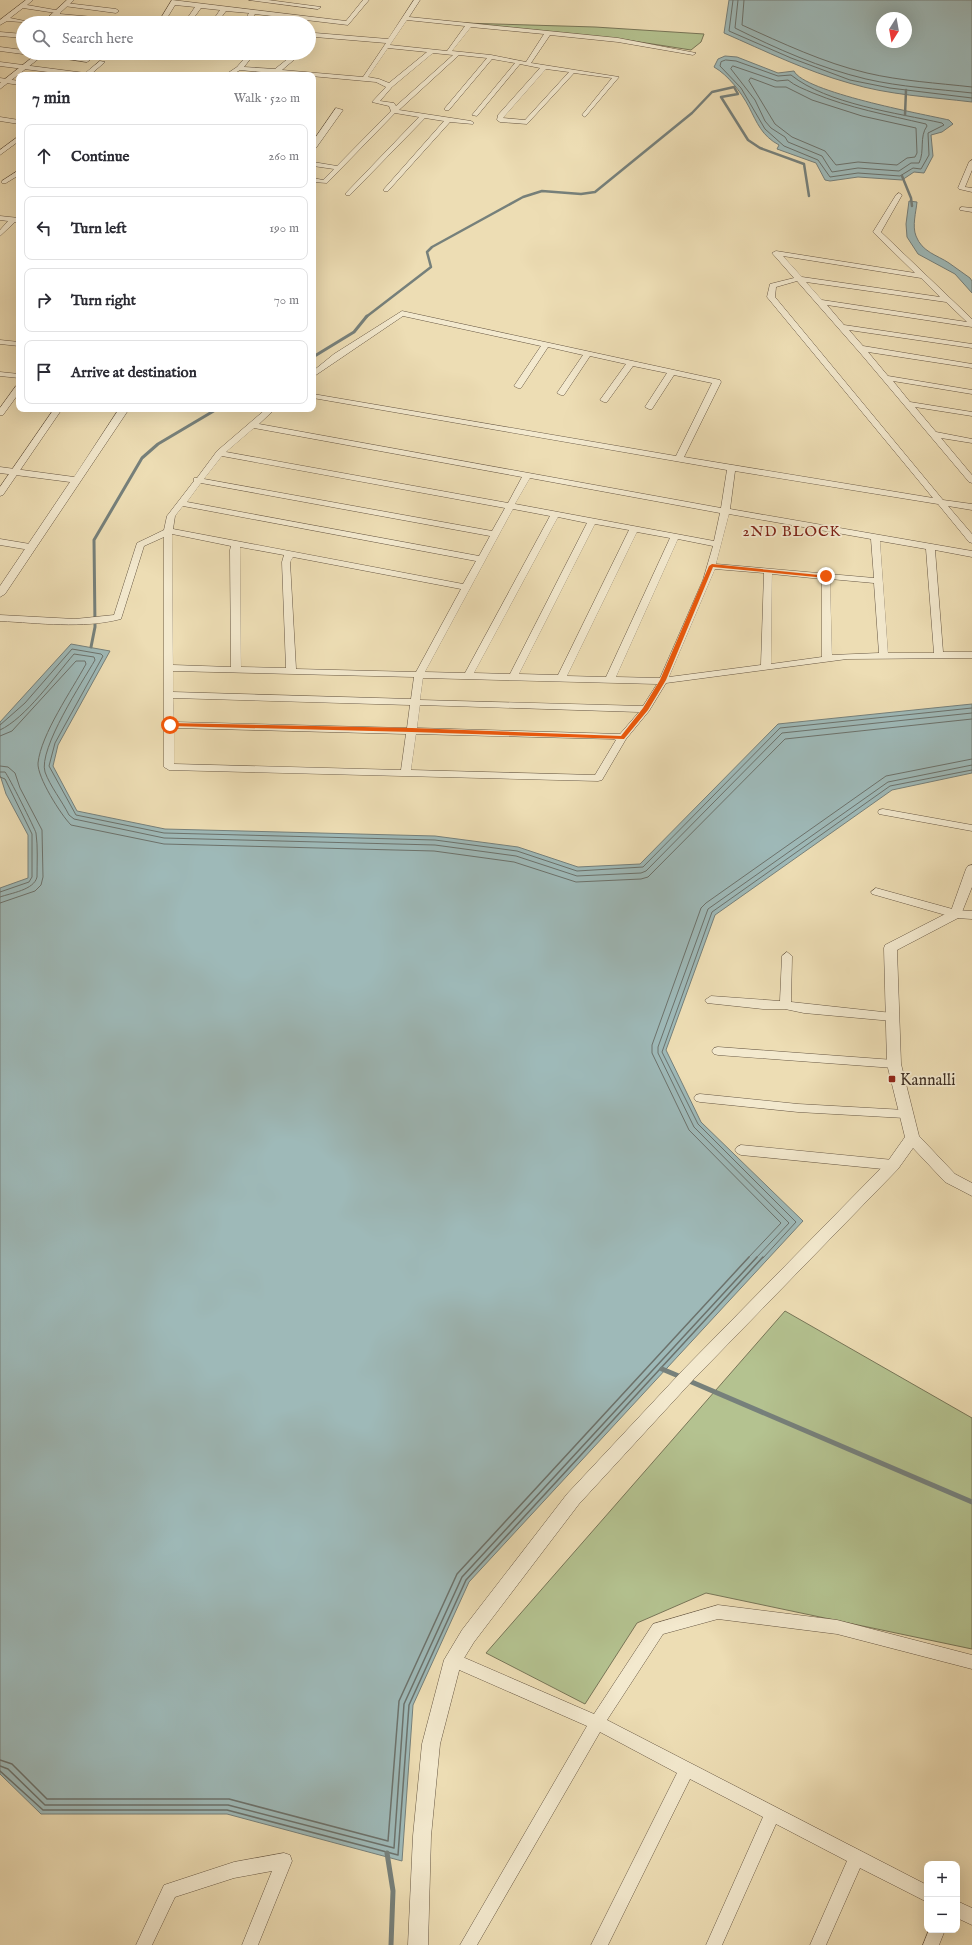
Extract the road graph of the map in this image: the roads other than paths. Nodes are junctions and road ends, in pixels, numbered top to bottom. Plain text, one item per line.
1 (30, 0) edge
2 (252, 0) edge
3 (324, 0) edge
4 (366, 0) edge
5 (417, 0) edge
6 (175, 1) edge
7 (68, 3) edge
8 (23, 6) junction
9 (199, 6) junction
10 (318, 7) junction
11 (224, 8) junction
12 (116, 11) dead end
13 (253, 12) junction
14 (57, 13) junction
15 (53, 16) edge
16 (81, 16) edge
17 (165, 16) edge
18 (192, 16) edge
19 (219, 16) edge
20 (250, 16) edge
21 (284, 16) edge
22 (310, 16) edge
23 (404, 18) junction
24 (6, 19) junction
25 (316, 20) edge
26 (16, 21) edge
27 (0, 23) edge
28 (469, 25) junction
29 (322, 27) dead end
30 (548, 33) junction
31 (0, 34) edge
32 (316, 34) edge
33 (16, 35) edge
34 (316, 35) edge
35 (388, 44) junction
36 (0, 49) edge
37 (16, 51) edge
38 (431, 52) junction
39 (693, 52) dead end
40 (448, 54) junction
41 (457, 54) junction
42 (491, 57) junction
43 (33, 60) edge
44 (246, 60) edge
45 (291, 60) edge
46 (102, 62) dead end
47 (519, 62) junction
48 (0, 64) edge
49 (527, 64) junction
50 (24, 67) junction
51 (239, 68) junction
52 (544, 68) junction
53 (572, 71) junction
54 (17, 72) edge
55 (63, 72) edge
56 (90, 72) edge
57 (233, 72) edge
58 (266, 72) edge
59 (274, 72) edge
60 (16, 73) edge
61 (316, 75) edge
62 (365, 78) junction
63 (4, 81) edge
64 (16, 83) edge
65 (390, 86) junction
66 (0, 87) edge
67 (447, 109) dead end
68 (339, 110) dead end
69 (394, 111) junction
70 (475, 115) dead end
71 (585, 115) dead end
72 (423, 116) junction
73 (0, 119) edge
74 (9, 120) junction
75 (448, 120) junction
76 (16, 121) edge
77 (472, 123) dead end
78 (0, 126) edge
79 (16, 140) edge
80 (316, 142) edge
81 (0, 153) edge
82 (972, 162) edge
83 (316, 164) edge
84 (338, 168) junction
85 (969, 172) edge
86 (16, 174) edge
87 (316, 180) edge
88 (4, 182) dead end
89 (386, 190) dead end
90 (972, 190) edge
91 (348, 194) dead end
92 (899, 195) dead end
93 (962, 209) dead end
94 (972, 210) edge
95 (0, 218) edge
96 (16, 220) edge
97 (0, 234) edge
98 (925, 276) junction
99 (798, 279) junction
100 (949, 300) junction
101 (819, 302) junction
102 (972, 324) edge
103 (841, 327) junction
104 (0, 342) edge
105 (16, 344) edge
106 (546, 344) junction
107 (972, 346) edge
108 (860, 348) junction
109 (588, 354) junction
110 (631, 363) junction
111 (972, 366) edge
112 (316, 372) edge
113 (672, 372) junction
114 (0, 374) edge
115 (16, 376) edge
116 (886, 378) junction
117 (518, 386) dead end
118 (16, 392) edge
119 (972, 392) edge
120 (561, 393) dead end
121 (316, 397) edge
122 (604, 400) dead end
123 (908, 404) junction
124 (649, 407) dead end
125 (56, 412) edge
126 (122, 412) edge
127 (268, 412) edge
128 (0, 413) edge
129 (972, 414) edge
130 (253, 425) junction
131 (932, 434) junction
132 (972, 441) edge
133 (220, 452) junction
134 (678, 459) junction
135 (731, 468) junction
136 (0, 470) edge
137 (16, 472) junction
138 (527, 475) junction
139 (77, 480) junction
140 (197, 480) junction
141 (972, 480) edge
142 (0, 493) edge
143 (942, 501) junction
144 (181, 503) junction
145 (510, 506) junction
146 (972, 507) edge
147 (725, 512) junction
148 (555, 514) junction
149 (592, 520) junction
150 (634, 528) junction
151 (168, 531) junction
152 (495, 534) junction
153 (675, 536) junction
154 (875, 537) junction
155 (972, 540) edge
156 (0, 542) edge
157 (718, 544) junction
158 (236, 545) junction
159 (930, 546) junction
160 (30, 547) junction
161 (972, 554) edge
162 (289, 555) junction
163 (482, 559) junction
164 (712, 566) junction
165 (768, 571) junction
166 (826, 576) junction
167 (879, 581) junction
168 (466, 587) junction
169 (0, 594) edge
170 (0, 618) edge
171 (884, 656) junction
172 (939, 656) junction
173 (972, 656) edge
174 (827, 658) junction
175 (766, 667) junction
176 (169, 668) junction
177 (236, 670) junction
178 (291, 671) junction
179 (420, 674) junction
180 (468, 676) junction
181 (514, 677) junction
182 (561, 678) junction
183 (610, 679) junction
184 (663, 680) junction
185 (168, 696) junction
186 (416, 703) junction
187 (646, 709) junction
188 (170, 725) junction
189 (412, 730) junction
190 (622, 738) junction
191 (406, 773) junction
192 (883, 812) dead end
193 (972, 828) edge
194 (972, 869) edge
195 (876, 892) dead end
196 (956, 914) junction
197 (972, 915) edge
198 (787, 956) dead end
199 (711, 1000) dead end
200 (785, 1004) junction
201 (892, 1017) junction
202 (718, 1051) dead end
203 (894, 1064) junction
204 (700, 1098) dead end
205 (905, 1114) junction
206 (912, 1138) junction
207 (741, 1150) dead end
208 (893, 1165) junction
209 (972, 1190) edge
210 (453, 1660) junction
211 (972, 1662) edge
212 (597, 1723) junction
213 (687, 1769) junction
214 (773, 1814) junction
215 (857, 1857) junction
216 (924, 1892) edge
217 (960, 1911) edge
218 (972, 1917) edge
219 (936, 1933) edge
220 (144, 1945) edge
221 (250, 1945) edge
222 (418, 1945) edge
223 (468, 1945) edge
224 (599, 1945) edge
225 (714, 1945) edge
226 (818, 1945) edge
227 (931, 1945) edge

1 - 8 street
2 - 10 street
3 - 10 street
4 - 25 street
5 - 23 street
6 - 9 street
6 - 17 street
7 - 12 street
7 - 14 street
8 - 14 street
8 - 24 street
9 - 11 street
9 - 18 street
10 - 22 street
11 - 13 street
11 - 19 street
13 - 20 street
13 - 21 street
14 - 15 street
14 - 16 street
23 - 28 street
23 - 35 street
24 - 26 street
24 - 27 street
28 - 30 street
28 - 40 street
29 - 32 street
30 - 39 street
30 - 49 street
31 - 33 street
34 - 35 street
35 - 38 street
35 - 62 street
36 - 37 street
38 - 40 street
38 - 65 street
40 - 41 street
41 - 42 street
41 - 69 street
42 - 47 street
42 - 67 street
43 - 50 street
44 - 51 street
45 - 59 street
46 - 56 street
47 - 49 street
47 - 70 street
48 - 50 street
49 - 52 street
50 - 54 street
50 - 55 street
51 - 57 street
51 - 58 street
52 - 53 street
52 - 53 street
53 - 71 street
60 - 63 street
61 - 62 street
62 - 65 street
63 - 64 street
63 - 66 street
65 - 69 street
68 - 80 street
69 - 72 street
69 - 84 street
72 - 75 street
72 - 91 street
73 - 74 street
74 - 76 street
74 - 78 street
75 - 77 street
75 - 89 street
79 - 81 street
82 - 85 street
83 - 84 street
84 - 87 street
85 - 90 street
86 - 88 street
92 - 98 street
93 - 94 street
95 - 96 street
96 - 97 street
98 - 99 street
98 - 100 street
99 - 100 street
99 - 101 street
99 - 143 street
100 - 102 street
101 - 102 street
101 - 103 street
103 - 107 street
103 - 108 street
104 - 105 street
106 - 109 street
106 - 112 street
106 - 117 street
108 - 111 street
108 - 116 street
109 - 110 street
109 - 120 street
110 - 113 street
110 - 122 street
113 - 124 street
113 - 134 street
114 - 115 street
116 - 119 street
116 - 123 street
118 - 128 street
121 - 134 street
123 - 129 street
123 - 131 street
125 - 137 street
126 - 139 street
127 - 130 street
130 - 133 street
130 - 138 street
131 - 132 street
131 - 141 street
133 - 140 street
133 - 145 street
134 - 135 street
135 - 143 street
135 - 147 street
136 - 137 street
137 - 139 street
137 - 142 street
138 - 145 street
138 - 147 street
139 - 160 street
140 - 144 street
140 - 152 street
143 - 146 street
143 - 155 street
144 - 151 street
144 - 163 street
145 - 148 street
145 - 152 street
147 - 154 street
147 - 157 street
148 - 149 street
148 - 180 street
149 - 150 street
149 - 181 street
150 - 153 street
150 - 182 street
151 - 158 street
151 - 170 street
151 - 176 street
152 - 163 street
153 - 157 street
153 - 183 street
154 - 159 street
154 - 167 street
156 - 160 street
157 - 164 street
158 - 162 street
158 - 177 street
159 - 161 street
159 - 172 street
160 - 169 street
162 - 168 street
162 - 178 street
163 - 168 street
164 - 165 street
164 - 184 street
165 - 166 street
165 - 175 street
166 - 167 street
166 - 174 street
167 - 171 street
168 - 179 street
171 - 172 street
171 - 174 street
172 - 173 street
174 - 175 street
175 - 184 street
176 - 177 street
176 - 185 street
177 - 178 street
178 - 179 street
179 - 180 street
179 - 186 street
180 - 181 street
181 - 182 street
182 - 183 street
183 - 184 street
184 - 187 street
185 - 186 street
185 - 188 street
186 - 187 street
186 - 189 street
187 - 190 street
188 - 189 street
188 - 191 street
189 - 190 street
189 - 191 street
190 - 191 street
192 - 193 street
194 - 196 street
195 - 196 street
196 - 197 street
196 - 201 street
198 - 200 street
199 - 200 street
200 - 201 street
201 - 203 street
202 - 203 street
203 - 205 street
204 - 205 street
205 - 206 street
206 - 208 street
206 - 209 street
207 - 208 street
208 - 210 street
210 - 212 street
210 - 222 street
211 - 212 street
212 - 213 street
212 - 223 street
213 - 214 street
213 - 224 street
214 - 215 street
214 - 225 street
215 - 216 street
215 - 226 street
217 - 218 street
219 - 227 street
220 - 221 street

